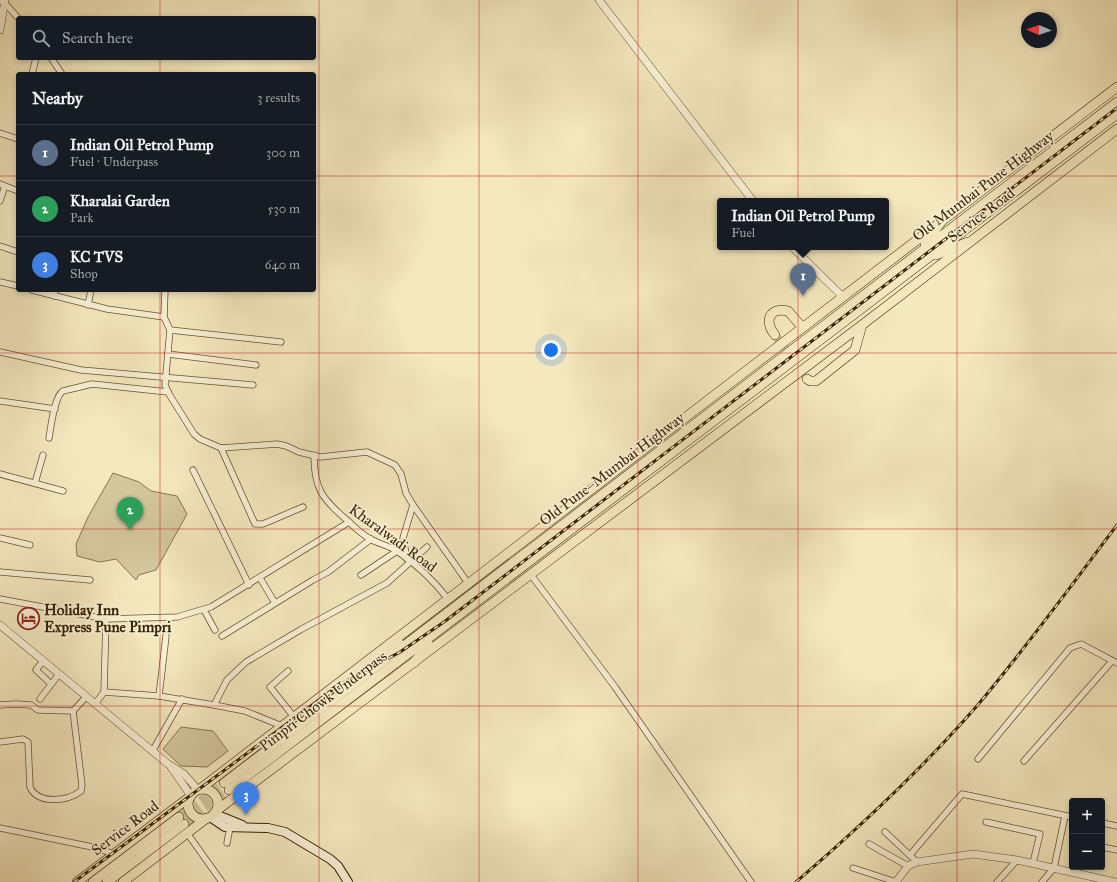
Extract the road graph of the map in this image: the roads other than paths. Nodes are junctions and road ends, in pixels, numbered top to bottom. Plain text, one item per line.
1 (599, 0) edge
2 (3, 1) edge
3 (16, 16) edge
4 (0, 30) edge
5 (36, 60) edge
6 (52, 60) edge
7 (32, 72) edge
8 (61, 72) edge
9 (1117, 87) edge
10 (1117, 102) edge
11 (1117, 114) edge
12 (1117, 128) edge
13 (0, 133) edge
14 (16, 137) edge
15 (2, 185) edge
16 (16, 190) edge
17 (751, 198) edge
18 (0, 201) edge
19 (944, 218) junction
20 (968, 242) junction
21 (0, 246) edge
22 (795, 250) edge
23 (16, 251) edge
24 (921, 256) junction
25 (0, 282) edge
26 (16, 286) edge
27 (91, 292) edge
28 (165, 292) edge
29 (55, 293) edge
30 (842, 296) junction
31 (88, 305) junction
32 (164, 317) junction
33 (827, 322) joint
34 (862, 325) junction
35 (802, 327) junction
36 (170, 330) junction
37 (832, 331) joint
38 (775, 335) tunnel mouth
39 (281, 342) dead end
40 (0, 352) edge
41 (168, 354) junction
42 (256, 365) dead end
43 (166, 378) junction
44 (807, 379) dead end
45 (253, 386) dead end
46 (168, 392) junction
47 (0, 402) edge
48 (55, 409) junction
49 (49, 438) dead end
50 (221, 448) junction
51 (43, 455) dead end
52 (314, 455) junction
53 (193, 470) dead end
54 (0, 474) edge
55 (35, 483) junction
56 (63, 491) dead end
57 (413, 505) junction
58 (303, 507) dead end
59 (349, 522) junction
60 (0, 538) edge
61 (371, 539) junction
62 (30, 545) dead end
63 (427, 548) dead end
64 (397, 551) junction
65 (409, 560) junction
66 (0, 572) edge
67 (531, 574) junction
68 (361, 575) dead end
69 (260, 578) junction
70 (90, 580) dead end
71 (468, 583) junction
72 (248, 585) junction
73 (0, 599) edge
74 (448, 599) junction
75 (275, 603) junction
76 (204, 610) junction
77 (106, 619) junction
78 (0, 625) edge
79 (215, 630) dead end
80 (434, 635) junction
81 (166, 636) dead end
82 (222, 636) dead end
83 (414, 637) junction
84 (373, 657) junction
85 (43, 661) junction
86 (1115, 662) edge
87 (414, 663) junction
88 (288, 671) dead end
89 (59, 674) junction
90 (51, 684) junction
91 (104, 692) junction
92 (86, 696) junction
93 (159, 696) junction
94 (40, 698) dead end
95 (182, 699) junction
96 (94, 704) junction
97 (0, 705) edge
98 (214, 705) junction
99 (73, 710) junction
100 (294, 717) junction
101 (282, 726) junction
102 (0, 742) edge
103 (153, 750) junction
104 (978, 759) dead end
105 (1024, 761) dead end
106 (195, 793) junction
107 (212, 815) junction
108 (1065, 816) junction
109 (1069, 817) edge
110 (986, 822) dead end
111 (1105, 824) edge
112 (244, 826) junction
113 (1117, 826) edge
114 (230, 827) junction
115 (0, 828) edge
116 (885, 832) dead end
117 (187, 833) junction
118 (227, 843) dead end
119 (869, 844) dead end
120 (1105, 848) edge
121 (1117, 850) edge
122 (114, 854) junction
123 (910, 855) junction
124 (1016, 860) junction
125 (917, 862) junction
126 (1033, 863) junction
127 (908, 866) junction
128 (853, 868) dead end
129 (1054, 868) junction
130 (1069, 869) edge
131 (1075, 870) edge
132 (77, 882) edge
133 (93, 882) edge
134 (107, 882) edge
135 (123, 882) edge
136 (222, 882) edge
137 (348, 882) edge
138 (751, 882) edge
139 (896, 882) edge
140 (997, 882) edge
141 (1042, 882) edge
142 (1115, 882) edge

1 - 17 street
2 - 3 street
2 - 4 street
5 - 7 street
6 - 8 street
9 - 19 main road
10 - 24 main road, Old Mumbai Pune Highway
11 - 24 main road, Old Mumbai Pune Highway
12 - 20 main road, Service Road
13 - 14 street
15 - 16 street
15 - 18 street
19 - 24 main road
19 - 30 main road
20 - 24 main road
20 - 34 main road, Service Road
21 - 23 street
22 - 30 street
24 - 33 main road, Old Mumbai Pune Highway
24 - 37 main road, Old Mumbai Pune Highway
25 - 26 street
27 - 31 street
28 - 32 street
29 - 31 street
30 - 35 main road
31 - 32 street
32 - 36 street
33 - 83 main road, Old Pune–Mumbai Highway
34 - 44 main road
34 - 67 main road, Service Road
35 - 38 main road
35 - 71 main road
36 - 39 street
36 - 41 street
37 - 80 main road, Old Pune–Mumbai Highway
40 - 43 street
41 - 42 street
41 - 43 street
43 - 45 street
43 - 46 street
46 - 48 street
46 - 50 street
47 - 48 street
48 - 49 street
50 - 52 street
50 - 58 street
51 - 55 street
52 - 57 street
52 - 59 street, Kharalwadi Road
53 - 72 street
54 - 55 street
55 - 56 street
57 - 65 street
57 - 71 street
59 - 61 street, Kharalwadi Road
59 - 69 street
60 - 62 street
61 - 64 street, Kharalwadi Road
61 - 75 street
63 - 65 street
64 - 65 street, Kharalwadi Road
64 - 68 street
65 - 74 street, Kharalwadi Road
65 - 98 street
66 - 70 street
67 - 87 main road, Service Road
67 - 138 street
69 - 72 street
69 - 75 street
71 - 74 main road
72 - 76 street
73 - 77 street
74 - 84 main road
75 - 82 street
76 - 77 street
76 - 79 street
77 - 91 street
78 - 85 street
80 - 83 main road, Pimpri Chowk Underpass
80 - 87 main road
81 - 93 street
83 - 84 main road
84 - 100 main road, Service Road
85 - 89 street
85 - 90 street
86 - 104 street
86 - 105 street
87 - 107 main road, Service Road
88 - 100 street
89 - 90 street
89 - 92 street
90 - 94 street
91 - 93 street
91 - 96 street
92 - 96 street
92 - 99 street
93 - 95 street
95 - 98 street
95 - 103 street
96 - 103 street
97 - 99 street
98 - 101 street
99 - 102 street
100 - 101 main road, Service Road
101 - 106 main road, Service Road
103 - 106 street
106 - 107 main road
106 - 107 main road
106 - 122 main road, Service Road
107 - 112 main road
107 - 114 main road
107 - 117 main road
108 - 109 street
108 - 123 street
108 - 129 street
110 - 126 street
111 - 113 street
112 - 114 main road
112 - 137 main road
114 - 118 street
115 - 122 street
116 - 123 street
117 - 135 main road
117 - 136 street
119 - 127 street
120 - 121 street
122 - 132 main road, Service Road
123 - 125 street
124 - 125 street
124 - 126 street
124 - 140 street
125 - 127 street
126 - 129 street
127 - 139 street
128 - 139 street
129 - 130 street
129 - 141 street
131 - 142 street
133 - 134 main road

